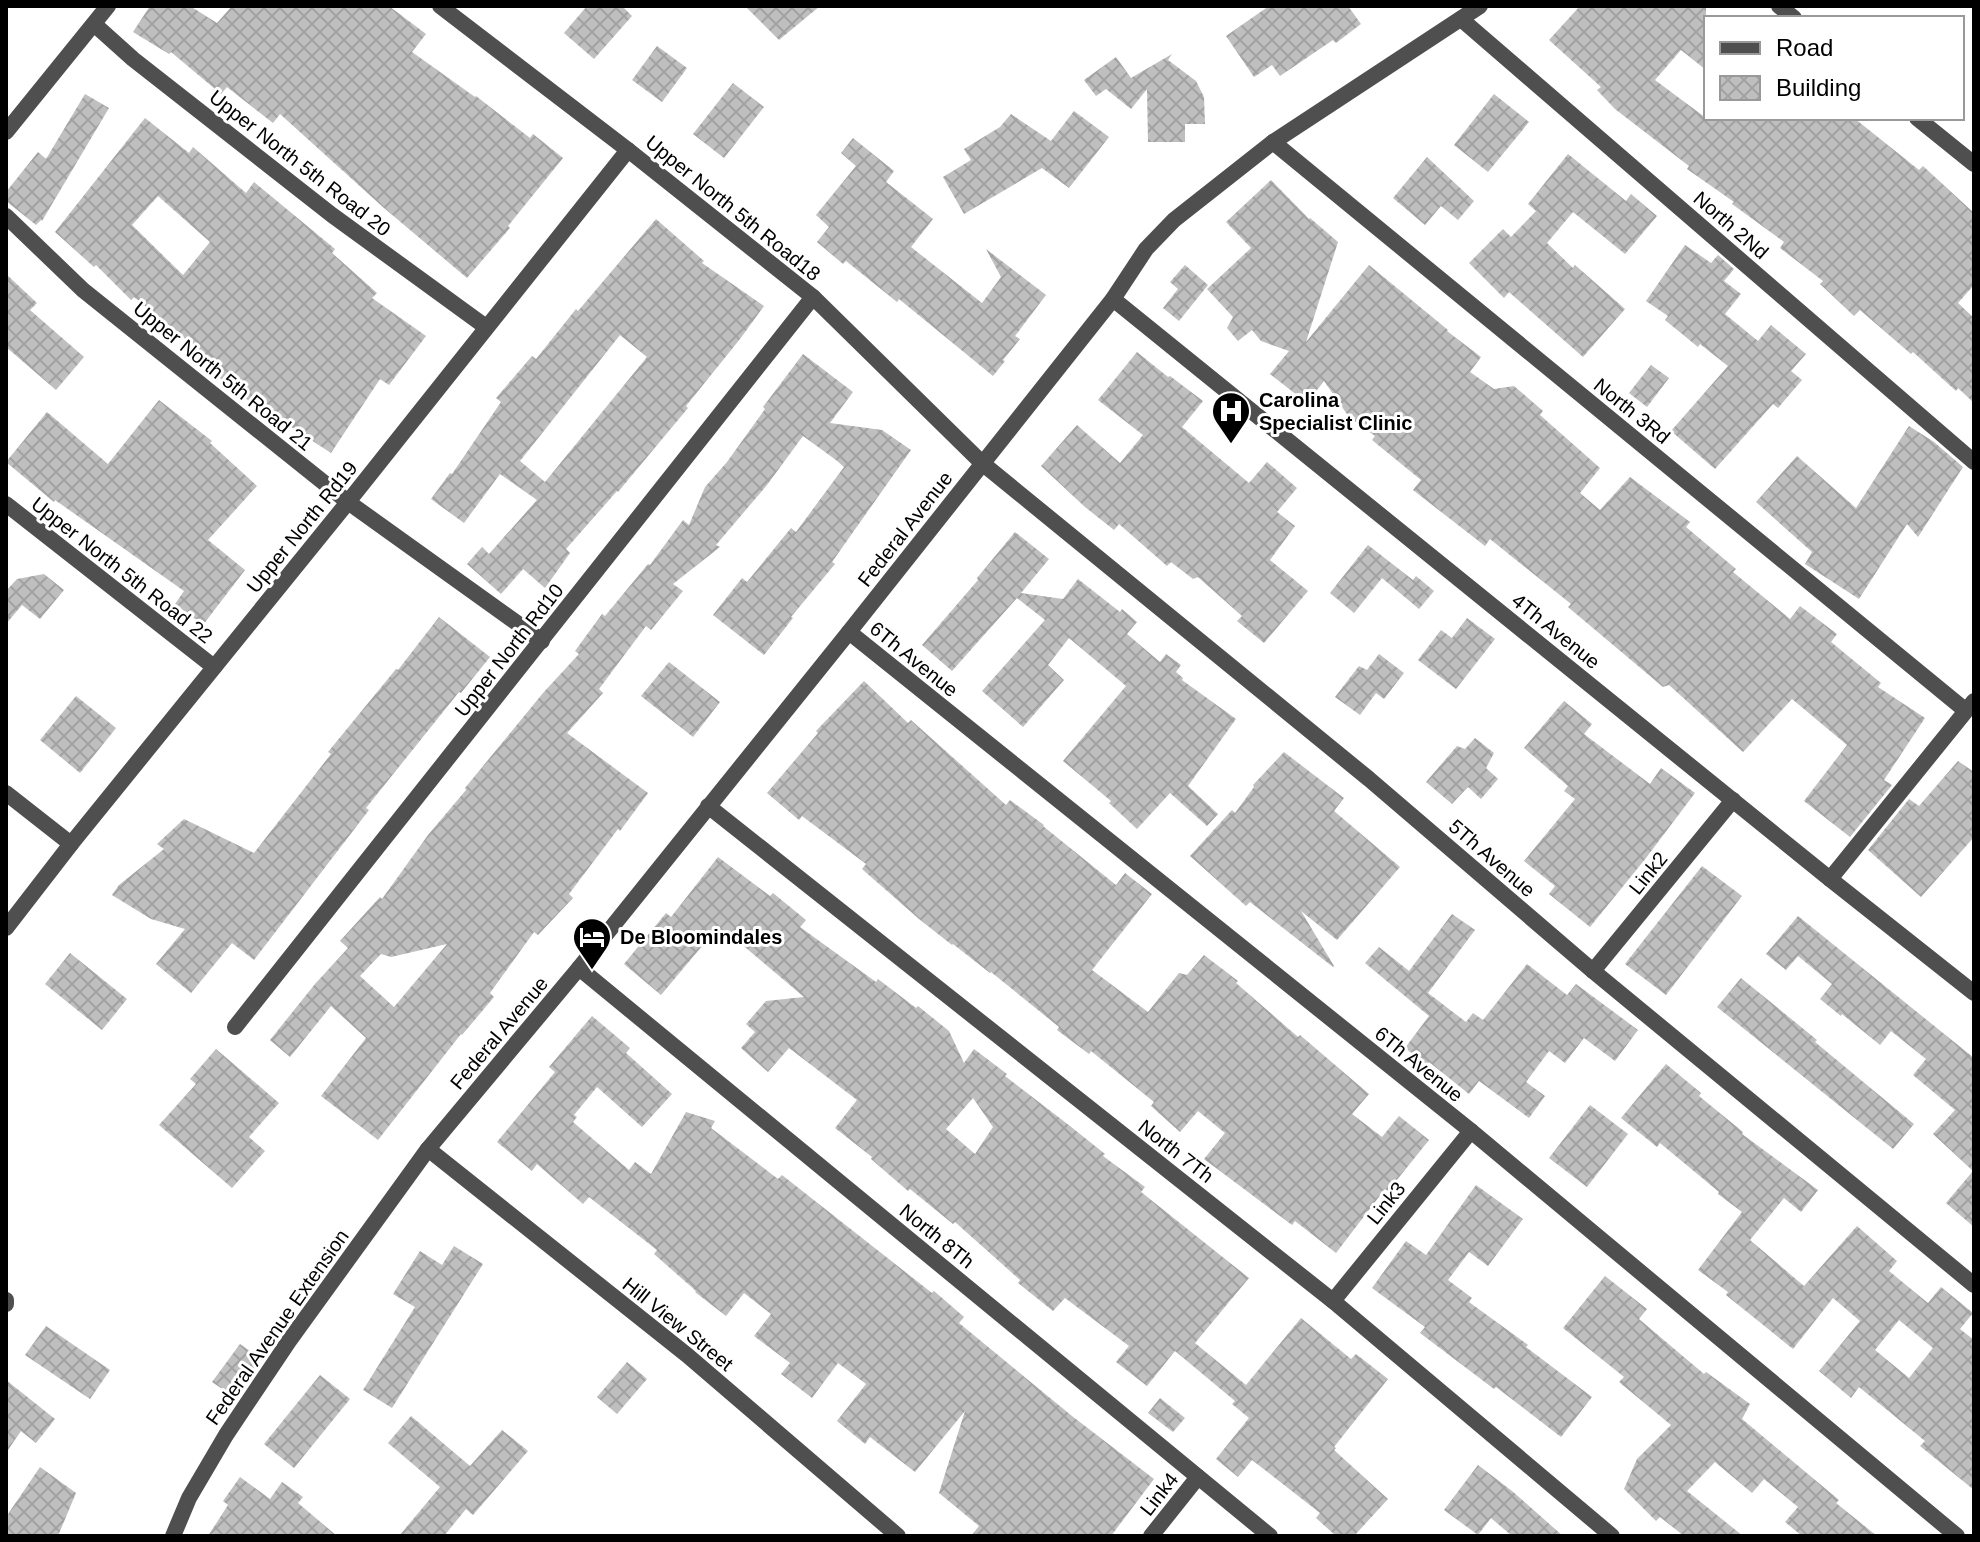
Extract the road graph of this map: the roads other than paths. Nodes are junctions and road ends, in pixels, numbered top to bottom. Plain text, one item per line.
1 (108, 6) edge
2 (440, 6) edge
3 (1480, 6) edge
4 (1461, 19) junction
5 (94, 24) junction
6 (1919, 120) edge
7 (6, 132) edge
8 (1273, 142) junction
9 (628, 150) junction
10 (1974, 164) edge
11 (6, 216) edge
12 (813, 297) junction
13 (1113, 299) junction
14 (486, 327) junction
15 (1974, 462) edge
16 (982, 463) junction
17 (348, 502) junction
18 (6, 504) edge
19 (849, 632) junction
20 (542, 641) junction
21 (214, 667) junction
22 (1970, 706) edge
23 (6, 793) edge
24 (1733, 800) junction
25 (708, 806) junction
26 (71, 844) junction
27 (1830, 879) junction
28 (6, 928) edge
29 (579, 968) junction
30 (1593, 971) junction
31 (1974, 993) edge
32 (235, 1027) dead end
33 (1471, 1131) junction
34 (428, 1149) junction
35 (1974, 1285) edge
36 (1333, 1301) junction
37 (1198, 1477) junction
38 (173, 1536) edge
39 (898, 1536) edge
40 (1151, 1536) edge
41 (1270, 1536) edge
42 (1612, 1536) edge
43 (1957, 1536) edge

1 - 5 street
2 - 9 street, Upper North 5th Road18
3 - 4 street, Federal Avenue
4 - 8 street, Federal Avenue
4 - 15 street, North 2Nd
5 - 7 street
5 - 14 street, Upper North 5th Road 20
6 - 10 street
8 - 13 street, Federal Avenue
8 - 22 street, North 3Rd
9 - 12 street, Upper North 5th Road18
9 - 14 street, Upper North Rd19
11 - 17 street, Upper North 5th Road 21
12 - 16 street, Upper North 5th Road18
12 - 20 street, Upper North Rd10
13 - 16 street, Federal Avenue
13 - 24 street, 4Th Avenue
14 - 17 street, Upper North Rd19
16 - 19 street, Federal Avenue
16 - 30 street, 5Th Avenue
17 - 20 street, Upper North 5th Road 21
17 - 21 street, Upper North Rd19
18 - 21 street, Upper North 5th Road 22
19 - 25 street, Federal Avenue
19 - 33 street, 6Th Avenue
20 - 32 street, Upper North Rd10
21 - 26 street, Upper North Rd19
22 - 27 street
23 - 26 street
24 - 27 street, 4Th Avenue
24 - 30 street, Link2
25 - 29 street, Federal Avenue
25 - 36 street, North 7Th
26 - 28 street, Upper North Rd19
27 - 31 street, 4Th Avenue
29 - 34 street, Federal Avenue
29 - 37 street, North 8Th
30 - 35 street, 5Th Avenue
33 - 36 street, Link3
33 - 43 street, 6Th Avenue
34 - 38 street, Federal Avenue Extension
34 - 39 street, Hill View Street
36 - 42 street, North 7Th
37 - 40 street, Link4
37 - 41 street, North 8Th

